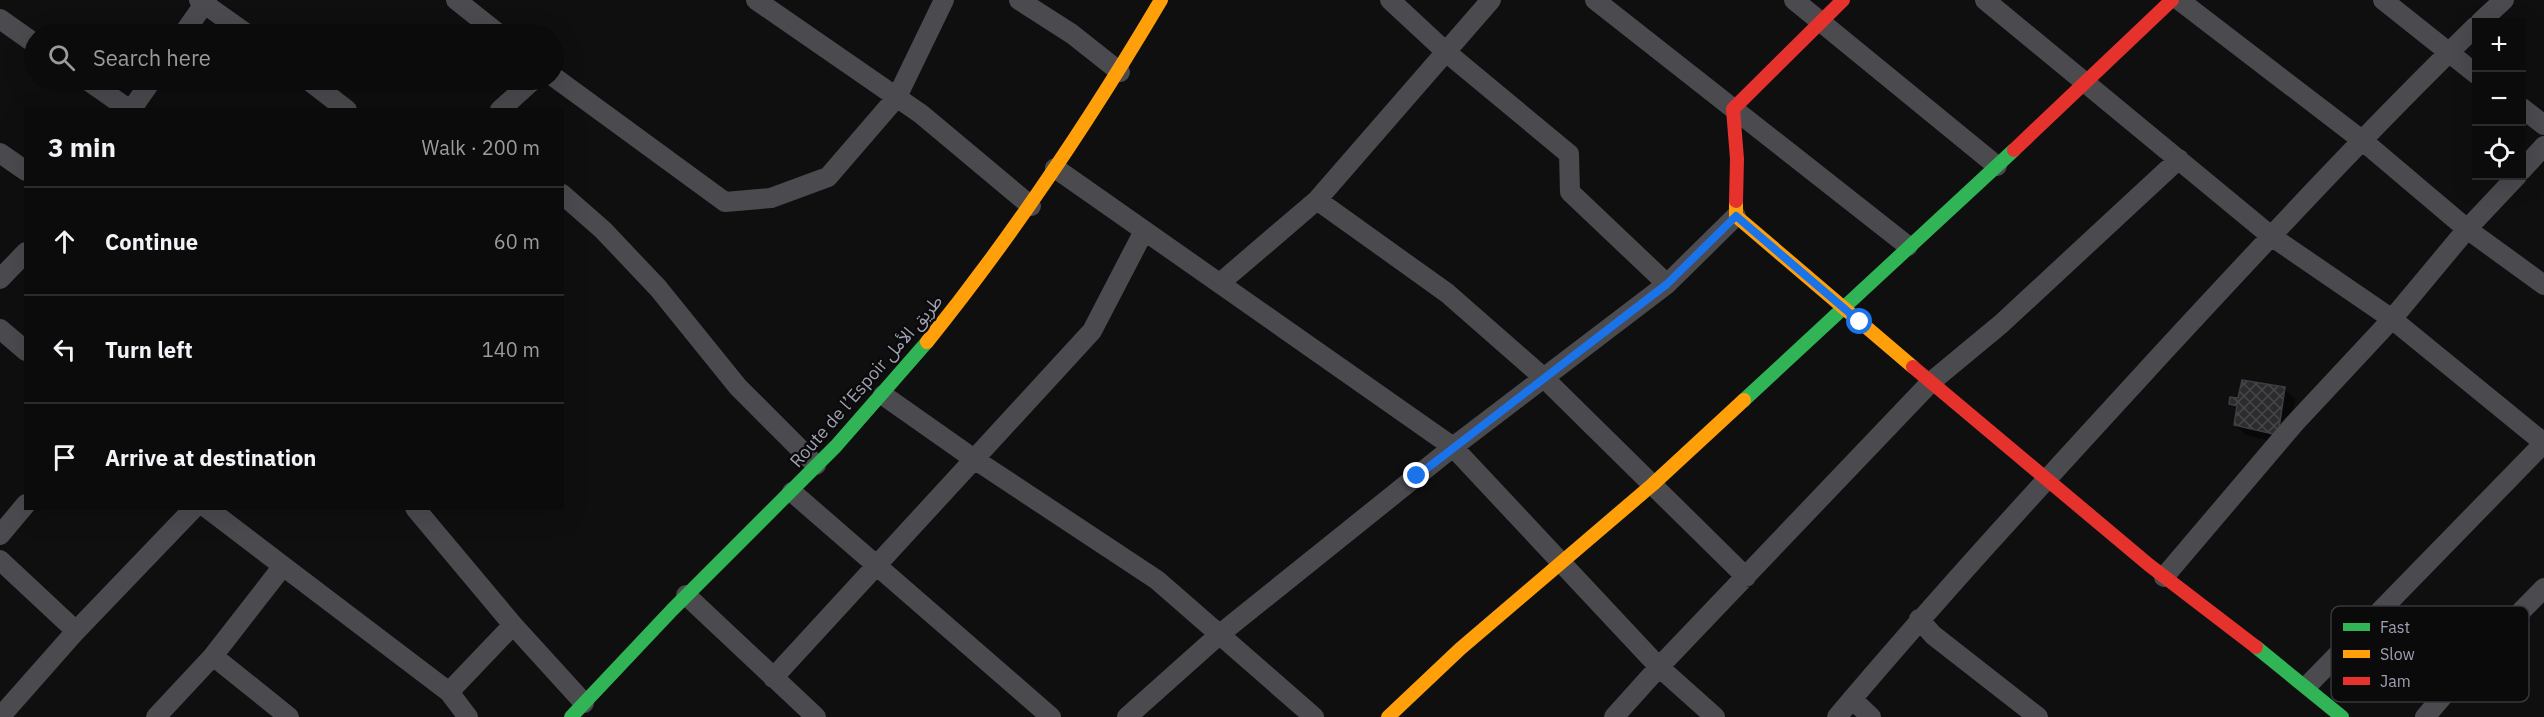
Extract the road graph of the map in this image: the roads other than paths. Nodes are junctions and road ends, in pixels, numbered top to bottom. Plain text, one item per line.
1 (456, 0) edge
2 (756, 0) edge
3 (944, 0) edge
4 (1018, 0) edge
5 (1161, 0) edge
6 (1390, 0) edge
7 (1491, 0) edge
8 (1595, 0) edge
9 (1794, 0) edge
10 (1843, 0) edge
11 (1985, 0) edge
12 (2172, 0) edge
13 (2179, 0) edge
14 (2383, 0) edge
15 (2504, 0) edge
16 (204, 1) edge
17 (2484, 18) edge
18 (0, 19) edge
19 (1821, 21) junction
20 (189, 24) edge
21 (234, 24) edge
22 (486, 24) edge
23 (2472, 30) edge
24 (24, 36) edge
25 (1446, 52) junction
26 (2448, 53) junction
27 (1120, 72) junction
28 (2472, 72) edge
29 (2087, 82) junction
30 (564, 84) edge
31 (102, 90) edge
32 (145, 90) edge
33 (321, 90) edge
34 (522, 90) edge
35 (897, 97) junction
36 (128, 108) edge
37 (132, 108) edge
38 (343, 108) edge
39 (502, 108) edge
40 (1733, 109) junction
41 (2526, 111) edge
42 (2544, 125) edge
43 (2362, 141) junction
44 (2544, 146) edge
45 (0, 153) edge
46 (2179, 159) junction
47 (1996, 166) junction
48 (2526, 166) edge
49 (1055, 168) junction
50 (24, 170) edge
51 (2513, 180) edge
52 (564, 196) edge
53 (1317, 200) junction
54 (1031, 206) junction
55 (1736, 216) junction
56 (2467, 229) junction
57 (1144, 231) junction
58 (2271, 237) junction
59 (1908, 246) junction
60 (24, 254) edge
61 (0, 279) edge
62 (1220, 283) junction
63 (1667, 284) junction
64 (2544, 285) edge
65 (1842, 308) junction
66 (2392, 319) junction
67 (0, 329) edge
68 (24, 349) edge
69 (1544, 378) junction
70 (1931, 382) junction
71 (883, 395) junction
72 (2544, 443) edge
73 (1453, 447) junction
74 (974, 459) junction
75 (816, 465) junction
76 (2045, 480) junction
77 (1652, 485) junction
78 (792, 492) junction
79 (24, 506) edge
80 (192, 510) edge
81 (210, 510) edge
82 (417, 510) edge
83 (0, 535) edge
84 (0, 560) edge
85 (1561, 562) junction
86 (283, 566) junction
87 (878, 566) junction
88 (1746, 577) junction
89 (2164, 577) junction
90 (2544, 588) edge
91 (686, 595) junction
92 (2385, 606) edge
93 (2526, 606) edge
94 (1919, 619) junction
95 (513, 625) junction
96 (76, 631) junction
97 (1220, 634) junction
98 (213, 656) junction
99 (2331, 661) edge
100 (1659, 667) junction
101 (773, 678) junction
102 (2308, 685) junction
103 (449, 692) junction
104 (1852, 699) junction
105 (2438, 702) edge
106 (578, 710) edge
107 (0, 717) edge
108 (156, 717) edge
109 (289, 717) edge
110 (468, 717) edge
111 (816, 717) edge
112 (1051, 717) edge
113 (1126, 717) edge
114 (1314, 717) edge
115 (1388, 717) edge
116 (1614, 717) edge
117 (1715, 717) edge
118 (1837, 717) edge
119 (1872, 717) edge
120 (2038, 717) edge
121 (2342, 717) edge
122 (2425, 717) edge

1 - 22 street
2 - 35 street
3 - 35 street
4 - 27 street
5 - 27 main road, Route de l’Espoir طريق الأمل
6 - 25 street
7 - 25 street
8 - 40 street
9 - 19 street
10 - 19 main road
11 - 29 street
12 - 29 main road
13 - 43 street
14 - 26 street
15 - 17 street
16 - 20 street
16 - 21 street
18 - 24 street
19 - 40 main road
19 - 47 street
23 - 26 street
25 - 53 street
25 - 63 street
26 - 28 street
26 - 43 street
27 - 49 main road, Route de l’Espoir طريق الأمل
29 - 46 street
29 - 47 main road
30 - 35 street
31 - 36 street
32 - 37 street
33 - 38 street
34 - 39 street
35 - 54 street
40 - 55 main road
40 - 59 street
41 - 42 street
43 - 56 street
43 - 58 street
44 - 48 street
45 - 50 street
46 - 58 street
46 - 70 street
47 - 59 main road
49 - 54 main road, Route de l’Espoir طريق الأمل
49 - 57 street
51 - 56 street
52 - 75 street
53 - 62 street
53 - 69 street
54 - 71 main road, Route de l’Espoir طريق الأمل
55 - 63 street
55 - 65 main road
56 - 64 street
56 - 66 street
57 - 62 street
57 - 74 street
58 - 66 street
58 - 76 street
59 - 65 main road
60 - 61 street
62 - 73 street
63 - 69 street
65 - 70 main road
65 - 77 main road
66 - 72 street
66 - 89 street
67 - 68 street
69 - 73 street
69 - 77 street
70 - 76 main road
70 - 88 street
71 - 74 street
71 - 75 main road, Route de l’Espoir طريق الأمل
72 - 92 street
73 - 85 street
73 - 97 street
74 - 87 street
74 - 97 street
75 - 78 main road, Route de l’Espoir طريق الأمل
76 - 89 main road
76 - 94 street
77 - 85 main road
77 - 88 street
78 - 87 street
78 - 91 main road, Route de l’Espoir طريق الأمل
79 - 83 street
80 - 96 street
81 - 86 street
82 - 95 street
84 - 96 street
85 - 100 street
85 - 115 main road
86 - 98 street
86 - 103 street
87 - 101 street
87 - 112 street
88 - 100 street
89 - 102 main road
90 - 93 street
91 - 101 street
91 - 106 main road, Route de l’Espoir طريق الأمل
94 - 104 street
94 - 120 street
95 - 103 street
95 - 106 street
96 - 107 street
97 - 113 street
97 - 114 street
98 - 108 street
98 - 109 street
99 - 102 street
100 - 116 street
100 - 117 street
101 - 111 street
102 - 121 main road
103 - 110 street
104 - 118 street
104 - 119 street
105 - 122 street

